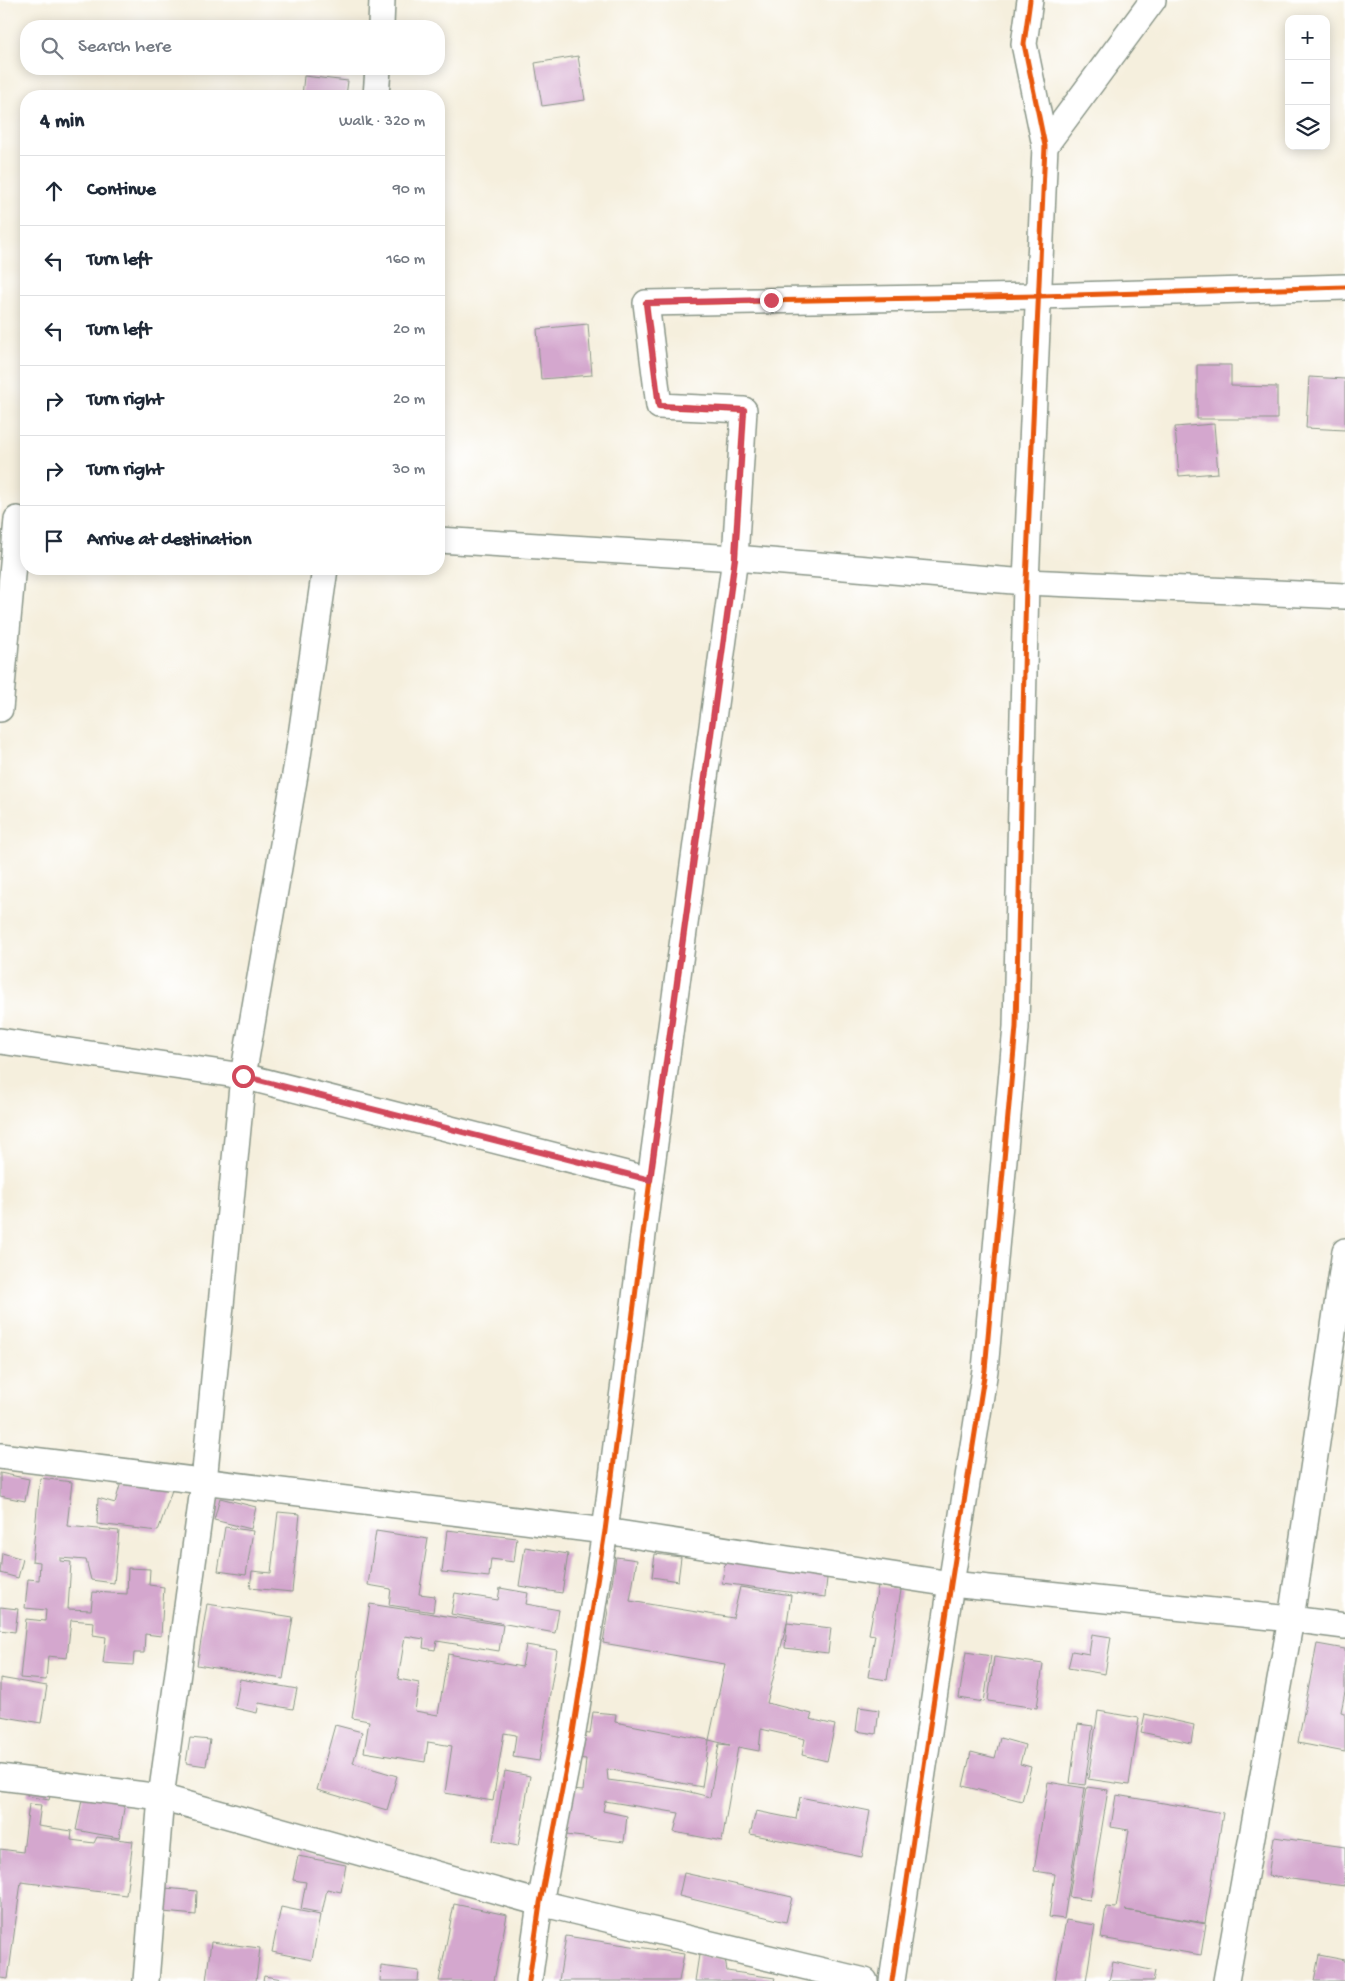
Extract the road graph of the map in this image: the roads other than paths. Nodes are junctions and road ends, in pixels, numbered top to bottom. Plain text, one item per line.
1 (382, 0) edge
2 (1030, 0) edge
3 (1153, 0) edge
4 (381, 20) edge
5 (378, 75) edge
6 (376, 90) edge
7 (1045, 146) junction
8 (1345, 287) edge
9 (1040, 296) junction
10 (14, 519) edge
11 (445, 540) edge
12 (735, 558) junction
13 (325, 575) edge
14 (1026, 582) junction
15 (1345, 596) edge
16 (0, 709) edge
17 (0, 1041) edge
18 (243, 1076) junction
19 (650, 1180) junction
20 (1345, 1251) edge
21 (0, 1456) edge
22 (204, 1482) junction
23 (605, 1531) junction
24 (951, 1584) junction
25 (1291, 1619) junction
26 (1345, 1626) edge
27 (0, 1777) edge
28 (161, 1798) junction
29 (540, 1903) junction
30 (146, 1981) edge
31 (529, 1981) edge
32 (865, 1981) edge
33 (892, 1981) edge
34 (1226, 1981) edge

1 - 4 street
2 - 7 street
3 - 7 street
5 - 6 street
7 - 9 street
8 - 9 street
9 - 12 street
9 - 14 street
10 - 16 street
11 - 12 street
12 - 14 street
12 - 19 street
13 - 18 street
14 - 15 street
14 - 24 street
17 - 18 street
18 - 19 street
18 - 22 street
19 - 23 street
20 - 25 street
21 - 22 street
22 - 23 street
22 - 28 street
23 - 24 street
23 - 29 street
24 - 25 street
24 - 33 street
25 - 26 street
25 - 34 street
27 - 28 street
28 - 29 street
28 - 30 street
29 - 31 street
29 - 32 street

